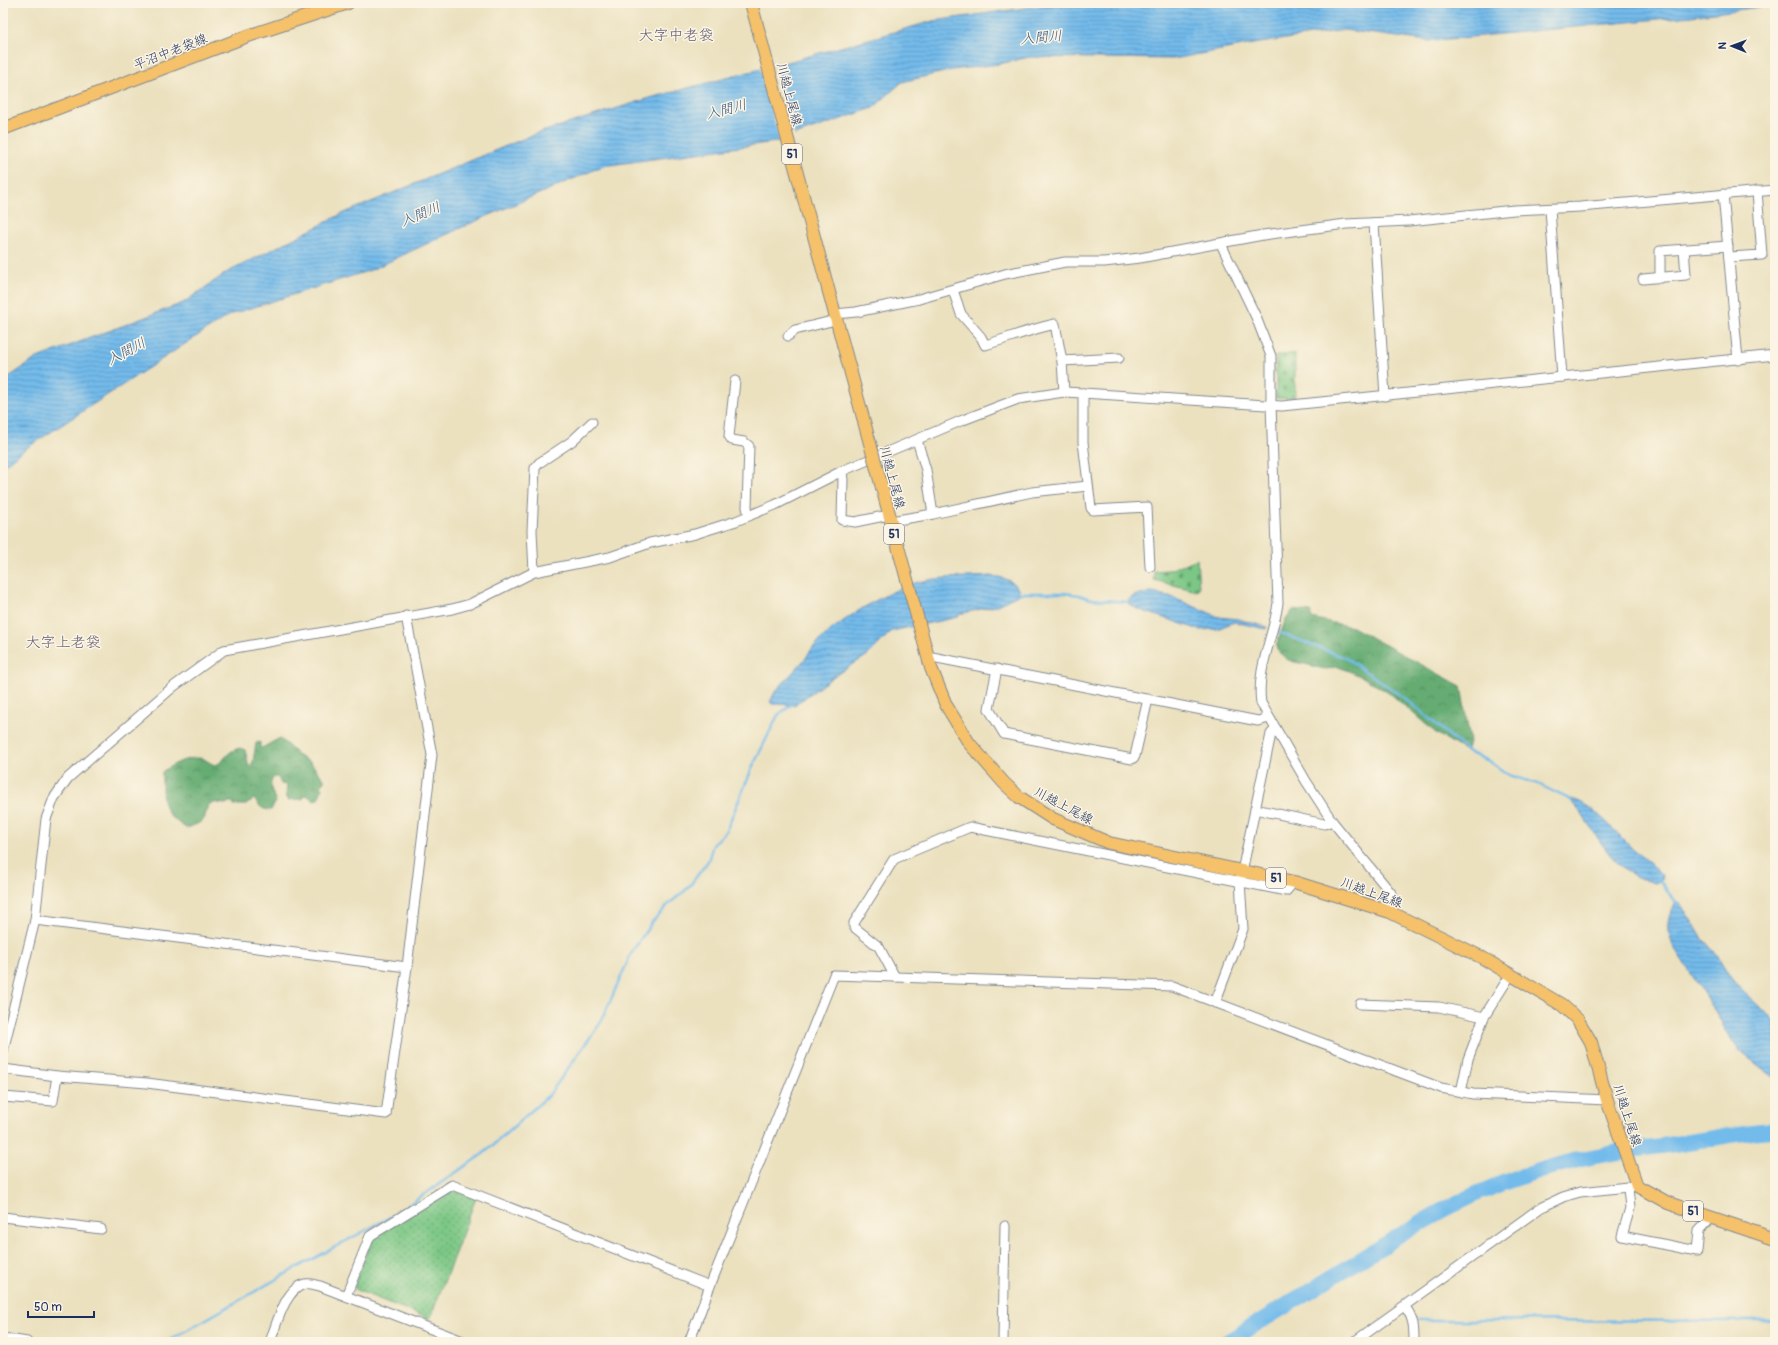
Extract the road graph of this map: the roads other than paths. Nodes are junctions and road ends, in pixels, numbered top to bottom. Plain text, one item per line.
1 (348, 3) edge
2 (751, 3) edge
3 (3, 129) edge
4 (1775, 190) edge
5 (1757, 191) junction
6 (1723, 194) junction
7 (1550, 209) junction
8 (1374, 223) junction
9 (1221, 244) junction
10 (1728, 246) junction
11 (1684, 249) junction
12 (1729, 257) junction
13 (1660, 278) junction
14 (1644, 279) dead end
15 (953, 290) junction
16 (834, 313) junction
17 (788, 336) dead end
18 (1775, 355) edge
19 (1118, 358) dead end
20 (1062, 360) junction
21 (1738, 360) junction
22 (1562, 377) junction
23 (735, 382) dead end
24 (1064, 392) junction
25 (1083, 393) junction
26 (1385, 396) junction
27 (1271, 405) junction
28 (592, 422) dead end
29 (917, 440) junction
30 (842, 471) junction
31 (1088, 486) junction
32 (933, 514) junction
33 (749, 516) junction
34 (890, 518) junction
35 (1150, 567) dead end
36 (534, 572) junction
37 (406, 616) junction
38 (928, 656) junction
39 (997, 669) junction
40 (1148, 699) junction
41 (1269, 718) junction
42 (1276, 729) junction
43 (1255, 809) junction
44 (1332, 821) junction
45 (1241, 876) junction
46 (1390, 912) junction
47 (36, 920) junction
48 (406, 967) junction
49 (1511, 974) junction
50 (894, 977) junction
51 (1215, 1003) junction
52 (1360, 1004) dead end
53 (1484, 1017) junction
54 (3, 1051) edge
55 (3, 1069) edge
56 (57, 1076) junction
57 (1460, 1092) junction
58 (3, 1097) edge
59 (1607, 1100) junction
60 (1633, 1187) junction
61 (3, 1217) edge
62 (1711, 1218) junction
63 (1005, 1226) dead end
64 (101, 1229) dead end
65 (1775, 1239) edge
66 (710, 1286) junction
67 (346, 1296) junction
68 (1405, 1307) junction
69 (3, 1338) edge
70 (27, 1342) edge
71 (270, 1342) edge
72 (465, 1342) edge
73 (689, 1342) edge
74 (1003, 1342) edge
75 (1354, 1342) edge
76 (1414, 1342) edge

1 - 3 main road, 平沼中老袋線
2 - 16 main road, 川越上尾線 / 51
4 - 5 street
5 - 6 street
5 - 12 street
6 - 7 street
6 - 10 street
7 - 8 street
7 - 22 street
8 - 9 street
8 - 26 street
9 - 15 street
9 - 27 street
10 - 11 street
10 - 12 street
11 - 13 street
11 - 13 street
12 - 21 street
13 - 14 street
15 - 16 street
15 - 20 street
16 - 17 street
16 - 34 main road, 川越上尾線 / 51, bridge
18 - 21 street
19 - 20 street
20 - 24 street
21 - 22 street
22 - 26 street
23 - 33 street
24 - 25 street
24 - 29 street
25 - 27 street
25 - 31 street
26 - 27 street
27 - 41 street
28 - 36 street
29 - 30 street
29 - 32 street
30 - 33 street
30 - 34 street
31 - 32 street
31 - 35 street
32 - 34 street
33 - 36 street
34 - 38 main road, 川越上尾線 / 51
36 - 37 street
37 - 47 street
37 - 48 street
38 - 39 street
38 - 45 main road, 川越上尾線 / 51
39 - 40 street
39 - 40 street
40 - 41 street
41 - 42 street
42 - 43 street
42 - 44 street
43 - 44 street
43 - 45 street
44 - 46 street
45 - 46 main road, 川越上尾線 / 51
45 - 50 street
45 - 51 street
46 - 49 main road, 川越上尾線 / 51
47 - 48 street
47 - 54 street
48 - 56 street
49 - 53 street
49 - 59 main road, 川越上尾線 / 51
50 - 51 street
50 - 66 street
51 - 57 street
52 - 53 street
53 - 57 street
55 - 56 street
56 - 58 street
57 - 59 street
59 - 60 main road, 川越上尾線 / 51
60 - 62 main road, 51
60 - 62 street
60 - 68 street
61 - 64 street
62 - 65 main road, 51
63 - 74 street
66 - 67 street
66 - 73 street
67 - 71 street
67 - 72 street
68 - 75 street
68 - 76 street
69 - 70 street

